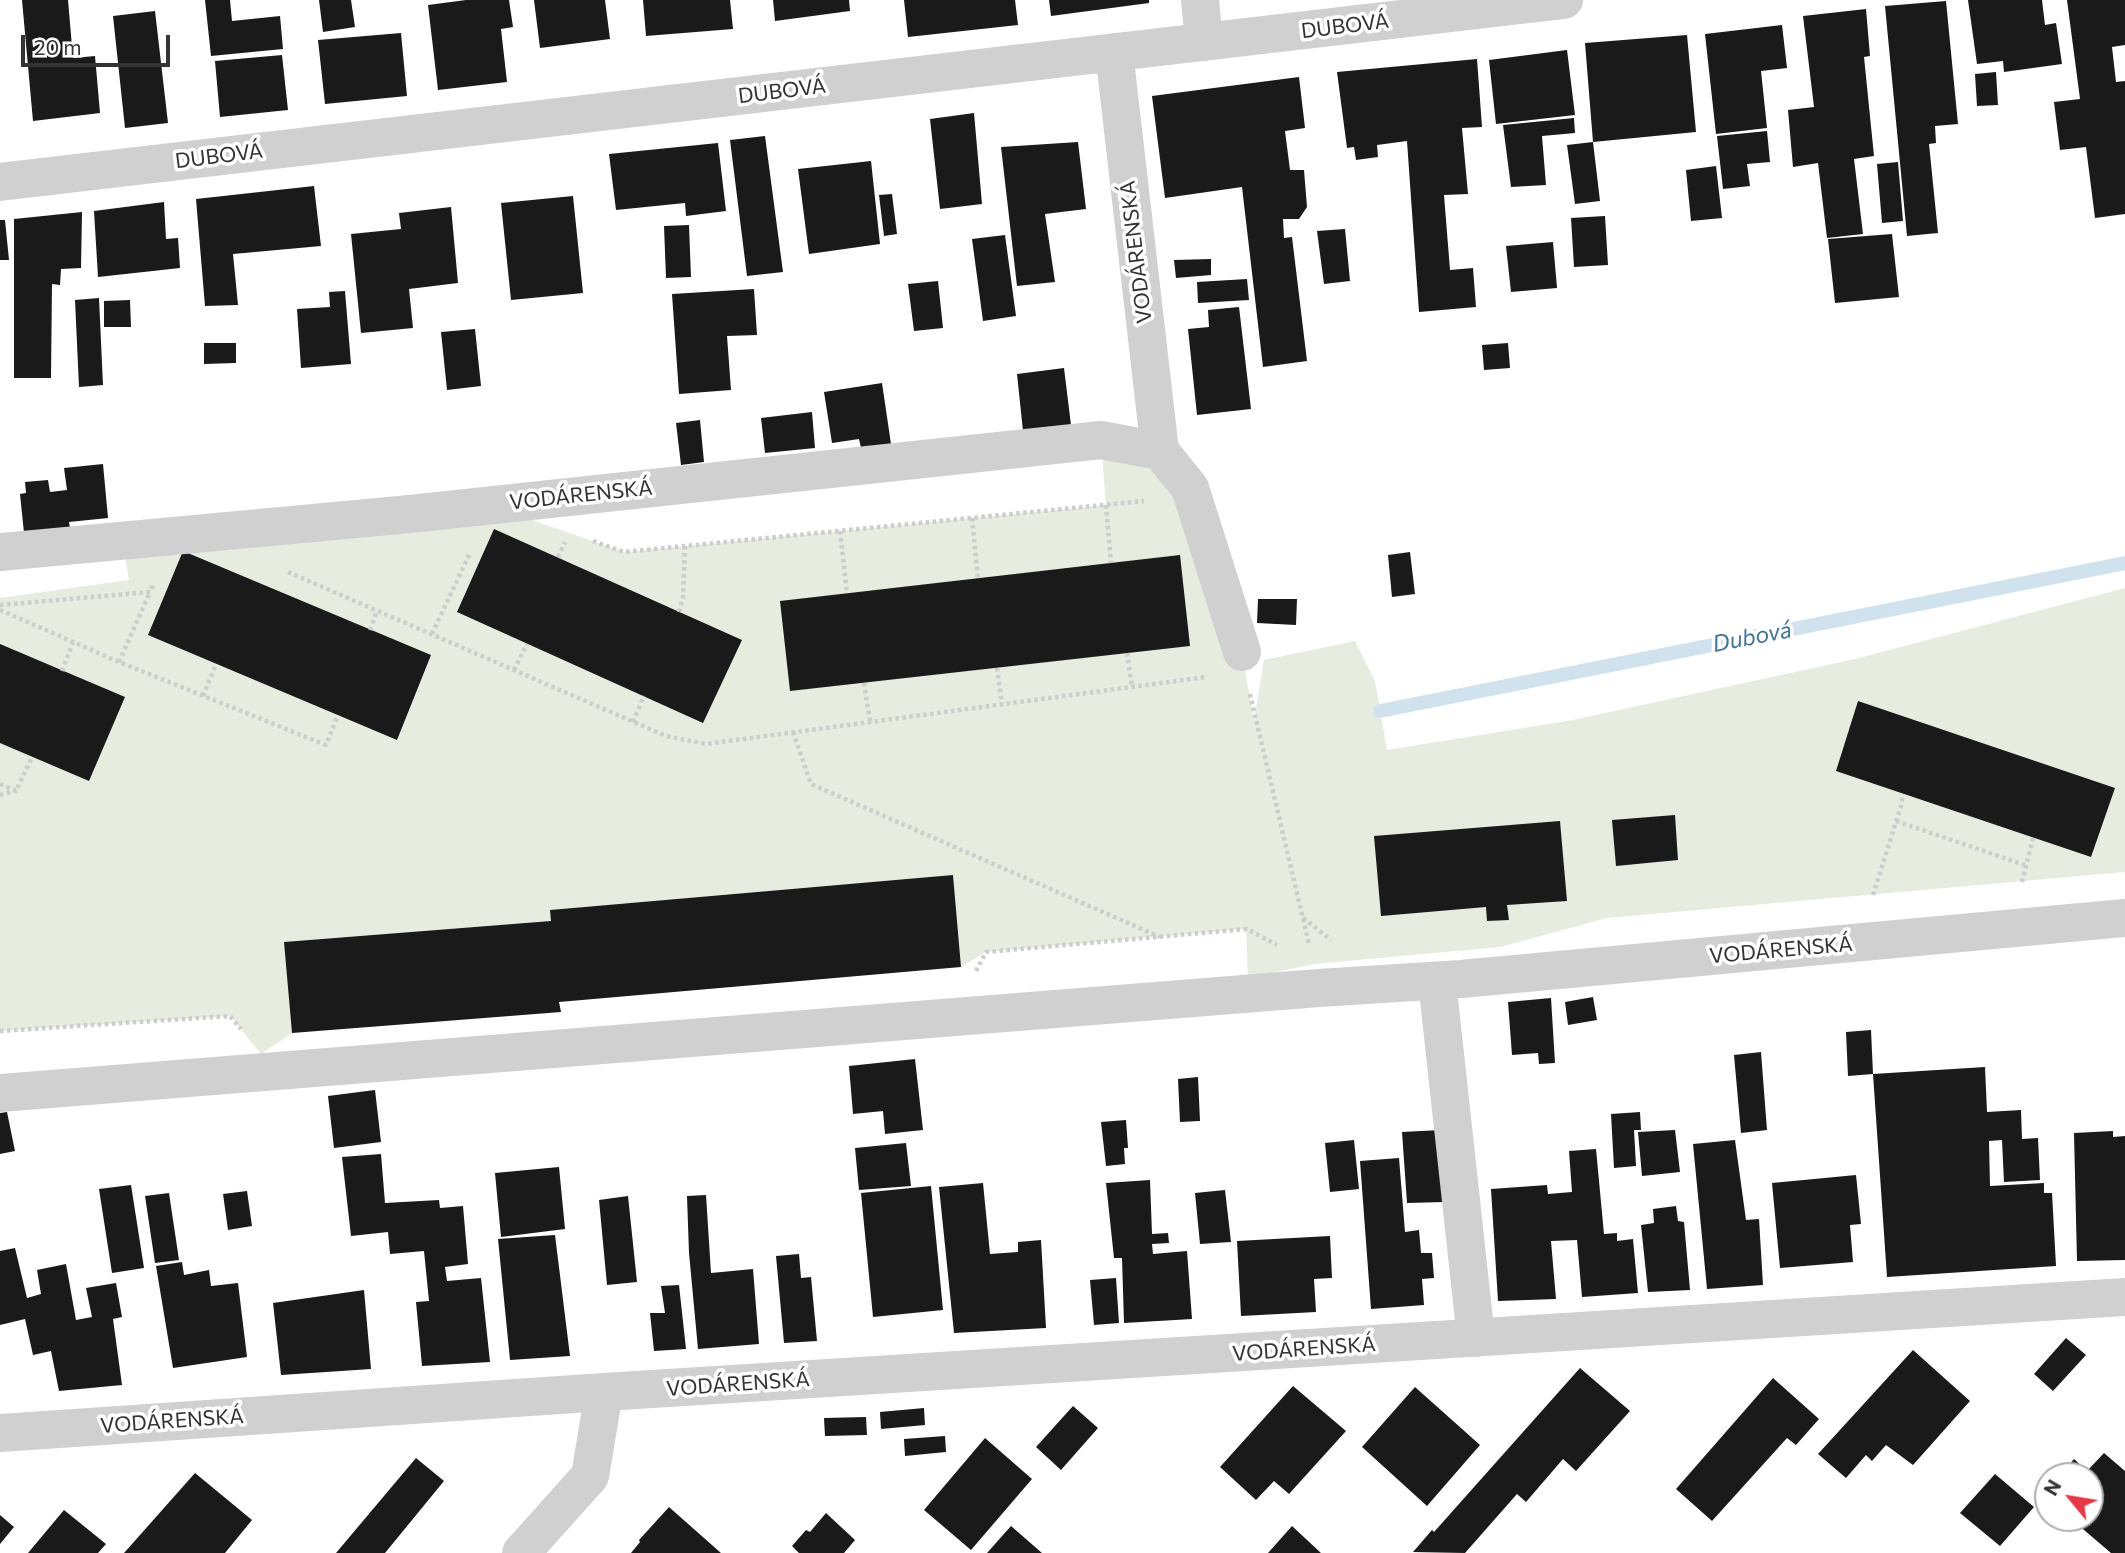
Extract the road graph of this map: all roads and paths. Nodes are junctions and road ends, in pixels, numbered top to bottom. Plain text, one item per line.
1 (1200, 0) edge
2 (1564, 0) edge
3 (1203, 42) junction
4 (1114, 52) junction
5 (0, 182) edge
6 (1160, 451) junction
7 (1193, 495) junction
8 (1106, 505) junction
9 (972, 519) junction
10 (840, 531) junction
11 (591, 541) dead end
12 (474, 545) dead end
13 (685, 546) junction
14 (0, 552) edge
15 (1111, 563) dead end
16 (280, 569) dead end
17 (978, 579) dead end
18 (149, 592) dead end
19 (847, 593) dead end
20 (0, 610) edge
21 (377, 611) junction
22 (679, 612) dead end
23 (370, 630) dead end
24 (432, 634) junction
25 (73, 642) junction
26 (527, 644) dead end
27 (1127, 653) dead end
28 (1244, 661) junction
29 (119, 662) junction
30 (216, 664) dead end
31 (997, 668) dead end
32 (514, 670) junction
33 (62, 671) dead end
34 (864, 683) dead end
35 (1132, 687) junction
36 (203, 696) junction
37 (644, 696) dead end
38 (1002, 704) junction
39 (338, 715) dead end
40 (870, 721) junction
41 (633, 722) junction
42 (793, 732) junction
43 (32, 757) dead end
44 (0, 784) edge
45 (16, 790) junction
46 (1903, 793) dead end
47 (0, 795) edge
48 (1896, 821) junction
49 (2033, 838) dead end
50 (2025, 865) junction
51 (2022, 882) dead end
52 (1873, 895) dead end
53 (2125, 918) edge
54 (1161, 937) dead end
55 (1437, 981) junction
56 (1319, 988) junction
57 (0, 1094) edge
58 (2125, 1297) edge
59 (1476, 1338) junction
60 (604, 1392) junction
61 (0, 1433) edge
62 (522, 1553) edge

1 - 3 street
2 - 3 street, DUBOVÁ
3 - 4 street, DUBOVÁ
4 - 5 street, DUBOVÁ
4 - 6 street, VODÁRENSKÁ
6 - 7 street, VODÁRENSKÁ
6 - 14 street, VODÁRENSKÁ
7 - 8 path
7 - 28 street, VODÁRENSKÁ
8 - 9 path
8 - 15 path
9 - 10 path
9 - 17 path
10 - 13 path
10 - 19 path
11 - 13 path
12 - 24 path
13 - 22 path
16 - 21 path
18 - 29 path
20 - 25 path
21 - 23 path
21 - 24 path
24 - 32 path
25 - 29 path
25 - 33 path
26 - 32 path
27 - 35 path
28 - 35 path
28 - 56 path
29 - 36 path
30 - 36 path
31 - 38 path
32 - 41 path
34 - 40 path
35 - 38 path
36 - 39 path
37 - 41 path
38 - 40 path
40 - 42 path
41 - 42 path
42 - 54 path
43 - 45 path
44 - 45 path
45 - 47 path
46 - 48 path
48 - 50 path
48 - 52 path
49 - 50 path
50 - 51 path
53 - 55 street, VODÁRENSKÁ
55 - 56 street, VODÁRENSKÁ
55 - 59 street
56 - 57 street, VODÁRENSKÁ
58 - 59 street, VODÁRENSKÁ
59 - 60 street, VODÁRENSKÁ
60 - 61 street, VODÁRENSKÁ
60 - 62 street

